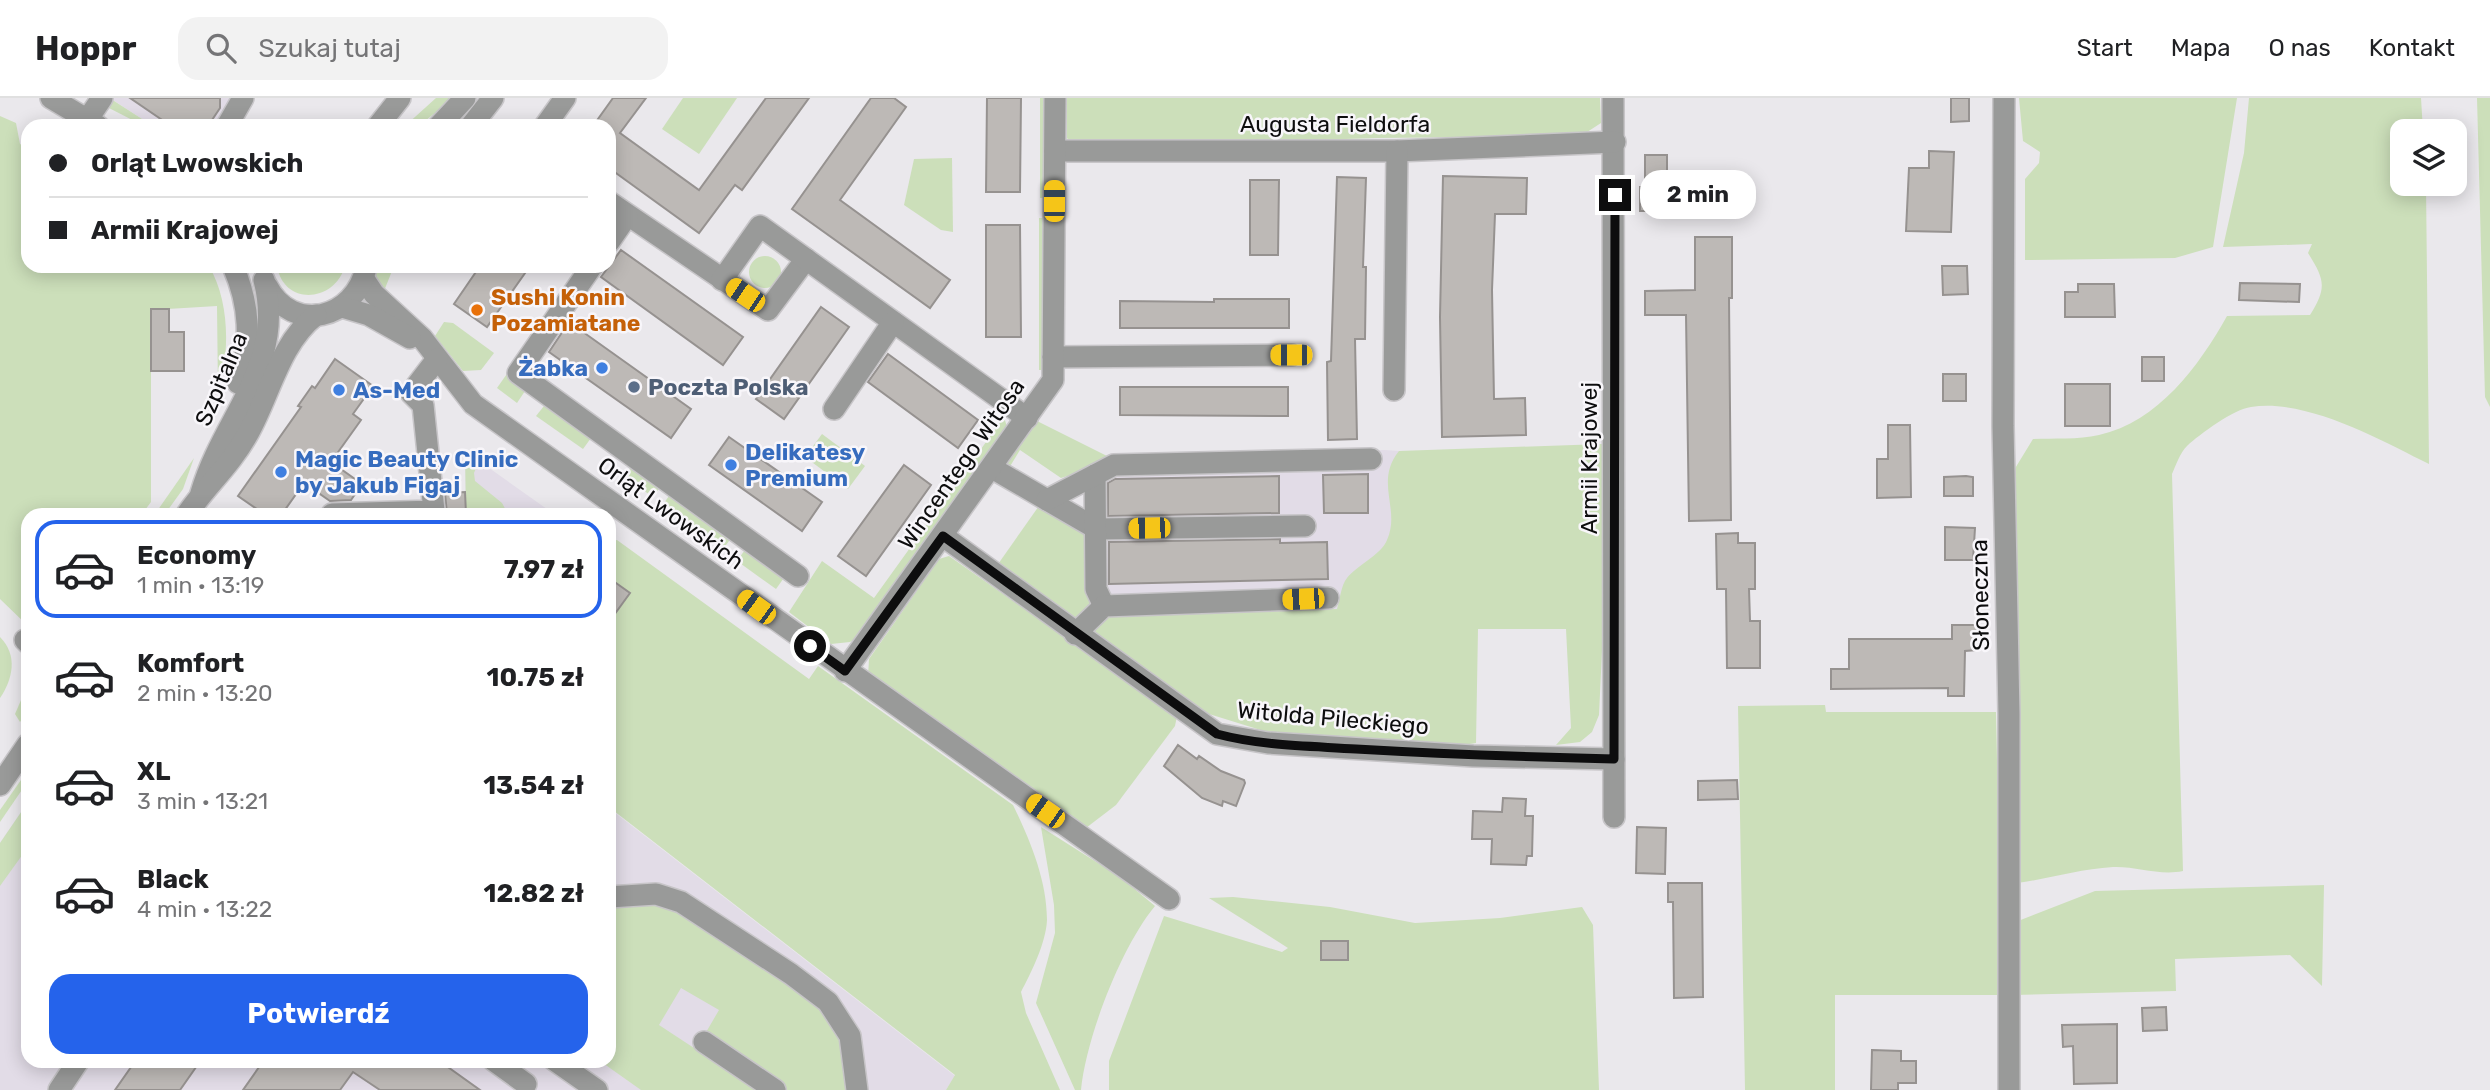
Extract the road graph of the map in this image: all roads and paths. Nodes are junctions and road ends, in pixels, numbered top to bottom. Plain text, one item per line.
1 (51, 98) edge
2 (102, 98) edge
3 (243, 98) edge
4 (400, 98) edge
5 (465, 98) edge
6 (493, 98) edge
7 (565, 98) edge
8 (1055, 98) edge
9 (1613, 98) edge
10 (2004, 98) edge
11 (86, 119) edge
12 (94, 119) edge
13 (231, 119) edge
14 (384, 119) edge
15 (446, 119) edge
16 (476, 119) edge
17 (550, 119) edge
18 (1615, 142) junction
19 (1055, 151) junction
20 (1396, 151) junction
21 (616, 207) edge
22 (627, 216) junction
23 (616, 232) edge
24 (806, 259) junction
25 (235, 273) edge
26 (263, 273) edge
27 (365, 273) edge
28 (366, 273) edge
29 (587, 273) edge
30 (722, 280) junction
31 (342, 307) junction
32 (316, 315) junction
33 (893, 322) junction
34 (434, 354) junction
35 (1291, 355) dead end
36 (1053, 357) junction
37 (1394, 390) dead end
38 (834, 410) dead end
39 (1027, 418) junction
40 (228, 433) junction
41 (1371, 459) dead end
42 (992, 468) junction
43 (1095, 475) junction
44 (201, 495) junction
45 (1047, 500) junction
46 (191, 508) edge
47 (433, 508) edge
48 (1305, 526) dead end
49 (1097, 529) junction
50 (943, 536) junction
51 (798, 576) dead end
52 (1328, 598) dead end
53 (1104, 606) junction
54 (1075, 634) junction
55 (845, 671) junction
56 (21, 754) edge
57 (1614, 759) junction
58 (0, 785) edge
59 (1614, 817) dead end
60 (616, 897) edge
61 (1169, 899) dead end
62 (704, 1042) dead end
63 (74, 1068) edge
64 (504, 1068) edge
65 (565, 1068) edge
66 (526, 1084) dead end
67 (59, 1090) edge
68 (597, 1090) edge
69 (775, 1090) edge
70 (857, 1090) edge
71 (2009, 1090) edge

1 - 11 street
2 - 12 street
3 - 13 street
4 - 14 street
5 - 15 street
6 - 16 street
7 - 17 street
8 - 19 street, Wincentego Witosa
9 - 18 street, Armii Krajowej
10 - 71 street, Słoneczna
18 - 20 street, Augusta Fieldorfa
18 - 57 street, Armii Krajowej
19 - 20 street, Augusta Fieldorfa
19 - 36 street, Wincentego Witosa
20 - 37 street
21 - 22 street
22 - 23 street
22 - 30 street
24 - 30 street
24 - 30 street
24 - 33 street
25 - 40 street
26 - 32 street
26 - 40 street, Szpitalna
27 - 31 street
28 - 34 street, Orląt Lwowskich
29 - 51 street
31 - 32 street
31 - 34 street, Orląt Lwowskich
32 - 44 street, Szpitalna
33 - 38 street
33 - 39 street
34 - 47 street
34 - 55 street, Orląt Lwowskich
35 - 36 street
36 - 39 street, Wincentego Witosa
39 - 42 street, Wincentego Witosa
40 - 44 street, Szpitalna
41 - 43 street
42 - 45 street
42 - 50 street, Wincentego Witosa
43 - 45 street
43 - 49 street
44 - 46 street, Szpitalna
45 - 49 street
48 - 49 street
49 - 53 street
50 - 54 street, Witolda Pileckiego
50 - 55 street, Wincentego Witosa
52 - 53 street
53 - 54 street
54 - 57 street, Witolda Pileckiego
55 - 61 street, Orląt Lwowskich
56 - 58 street
57 - 59 street, Armii Krajowej
60 - 70 street
62 - 69 street
63 - 67 street
64 - 66 street
65 - 68 street

